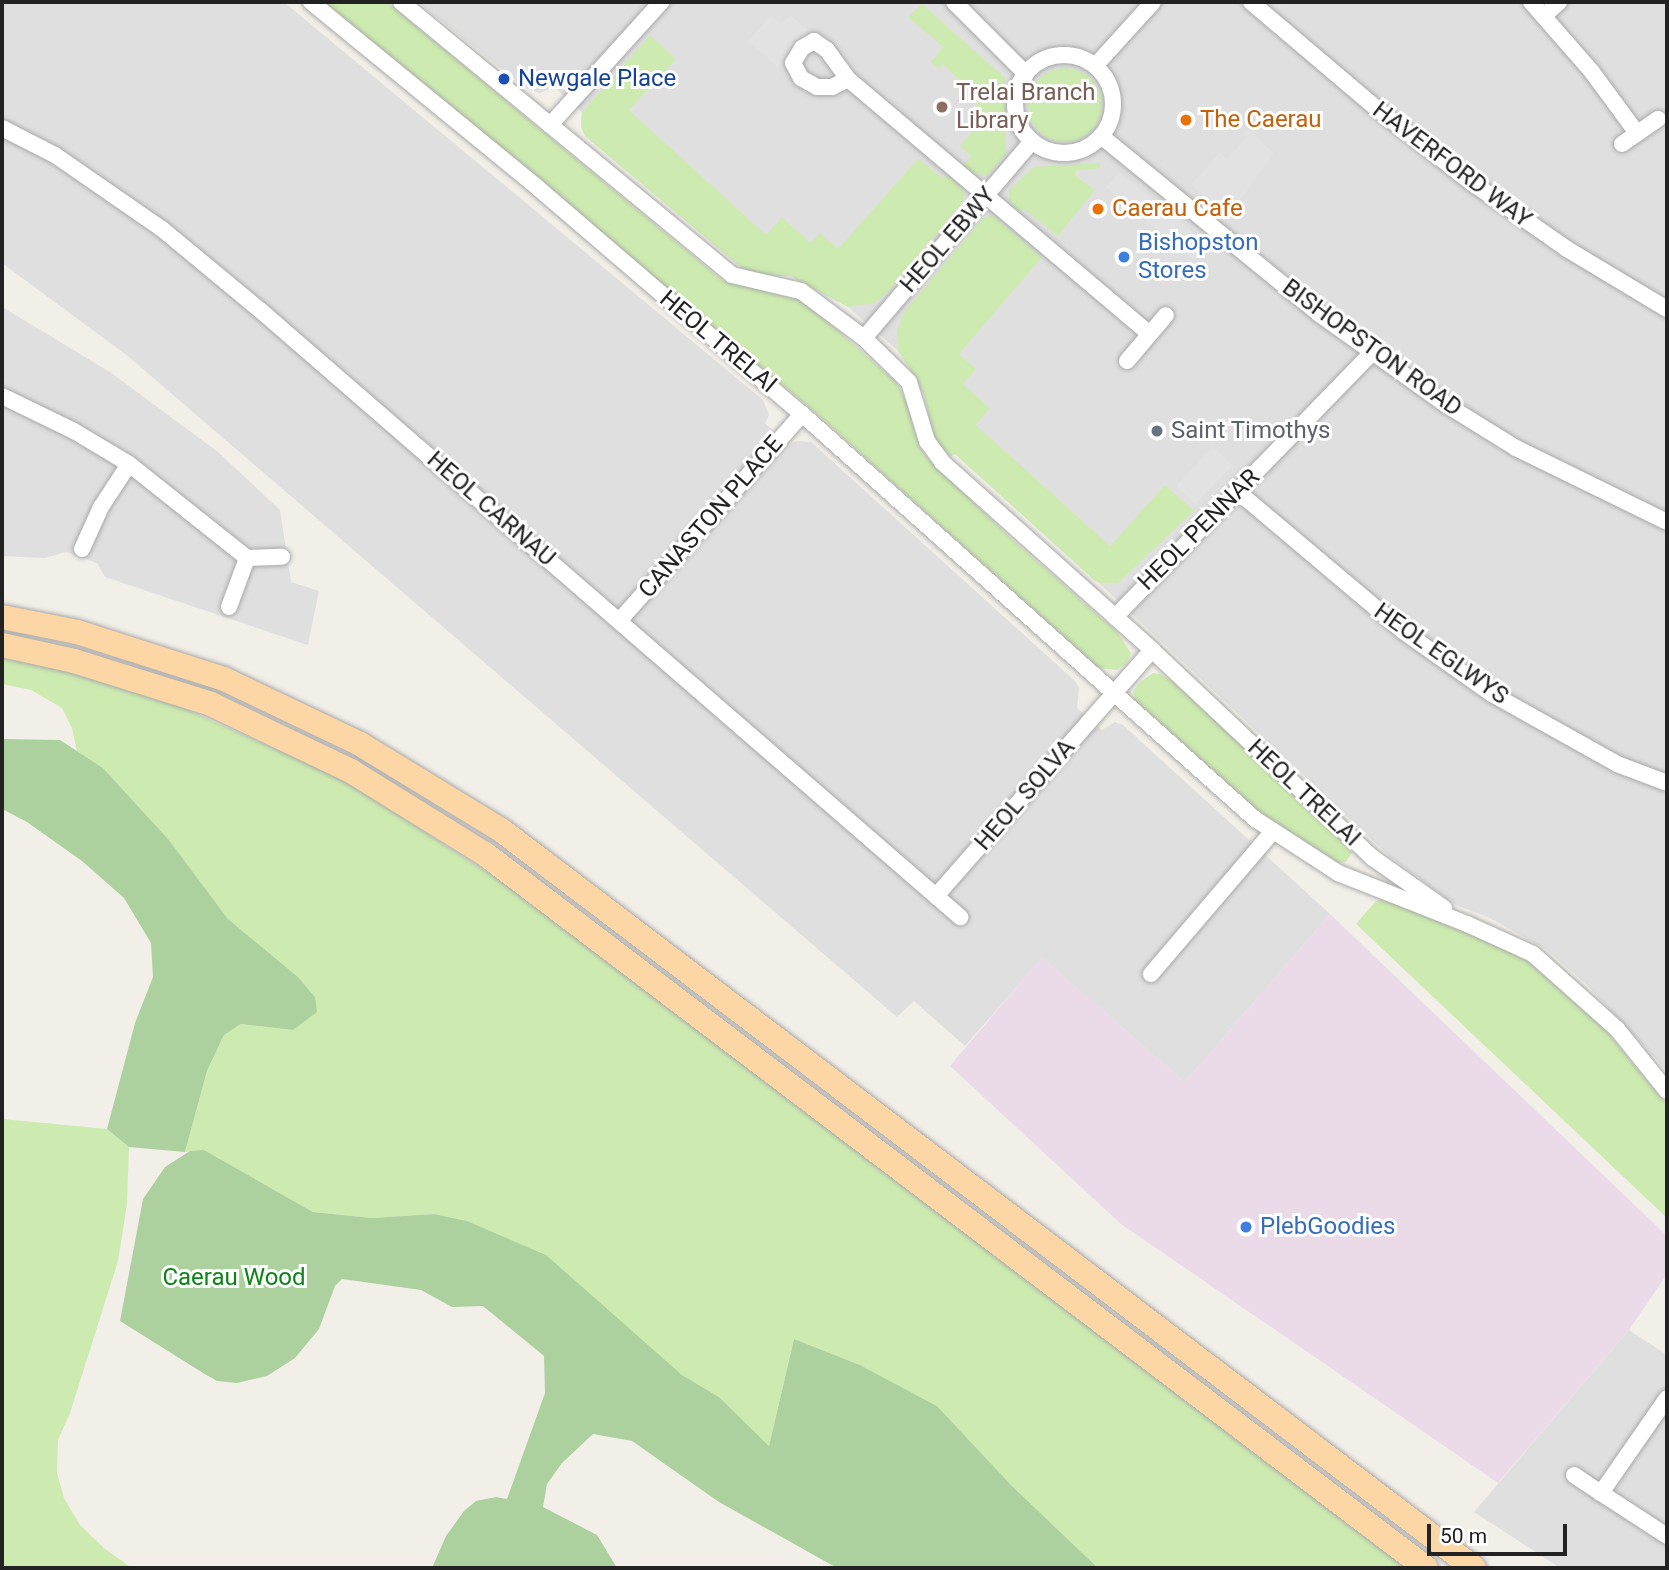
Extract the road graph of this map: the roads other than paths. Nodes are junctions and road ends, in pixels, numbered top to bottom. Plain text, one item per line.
1 (312, 2) edge
2 (401, 2) edge
3 (661, 2) edge
4 (954, 2) edge
5 (1153, 2) edge
6 (1251, 2) edge
7 (1531, 2) edge
8 (1559, 2) edge
9 (1544, 16) junction
10 (1096, 66) junction
11 (1026, 74) junction
12 (848, 79) dead end
13 (1658, 119) dead end
14 (551, 125) junction
15 (2, 128) edge
16 (1637, 134) junction
17 (1101, 136) junction
18 (1032, 141) junction
19 (1622, 144) dead end
20 (987, 194) junction
21 (1667, 309) edge
22 (1166, 315) dead end
23 (1149, 333) junction
24 (864, 338) junction
25 (1373, 353) junction
26 (1127, 361) dead end
27 (2, 396) edge
28 (802, 414) junction
29 (129, 464) junction
30 (1237, 491) junction
31 (1667, 522) edge
32 (82, 549) dead end
33 (282, 557) dead end
34 (247, 558) junction
35 (229, 607) dead end
36 (2, 617) edge
37 (1115, 617) junction
38 (620, 621) junction
39 (2, 645) edge
40 (1152, 650) junction
41 (1114, 695) junction
42 (1667, 783) edge
43 (1273, 831) junction
44 (1373, 858) junction
45 (1365, 884) junction
46 (936, 896) junction
47 (960, 917) dead end
48 (1467, 923) junction
49 (1151, 974) dead end
50 (1667, 1091) edge
51 (1667, 1398) edge
52 (1574, 1475) dead end
53 (1601, 1493) junction
54 (1667, 1536) edge
55 (1426, 1568) edge
56 (1474, 1568) edge

1 - 28 street, HEOL TRELAI
2 - 14 street, HEOL TRELAI
3 - 14 street
4 - 11 street
5 - 10 street
6 - 21 street, HAVERFORD WAY
7 - 9 street
8 - 9 street
9 - 16 street
10 - 11 street
10 - 17 street
11 - 18 street
12 - 20 street
13 - 16 street
14 - 24 street, HEOL TRELAI
15 - 38 street, HEOL CARNAU
16 - 19 street
17 - 18 street
17 - 25 street, BISHOPSTON ROAD
18 - 20 street, HEOL EBWY
20 - 23 street
20 - 24 street, HEOL EBWY
22 - 23 street
23 - 26 street
24 - 37 street, HEOL TRELAI
25 - 30 street, HEOL PENNAR
25 - 31 street, BISHOPSTON ROAD
27 - 29 street
28 - 38 street, CANASTON PLACE
28 - 41 street, HEOL TRELAI
29 - 32 street
29 - 34 street
30 - 37 street, HEOL PENNAR
30 - 42 street, HEOL EGLWYS
33 - 34 street
34 - 35 street
36 - 56 main road
37 - 40 street, HEOL TRELAI
38 - 46 street, HEOL CARNAU
39 - 55 main road
40 - 41 street
40 - 44 street, HEOL TRELAI
41 - 43 street, HEOL TRELAI
41 - 46 street, HEOL SOLVA
43 - 45 street, HEOL TRELAI
43 - 49 street, HEOL TRELAI
44 - 45 street
44 - 48 street, HEOL TRELAI
45 - 48 street, HEOL TRELAI
46 - 47 street, HEOL CARNAU
48 - 50 street, HEOL TRELAI
51 - 53 street
52 - 53 street
53 - 54 street

